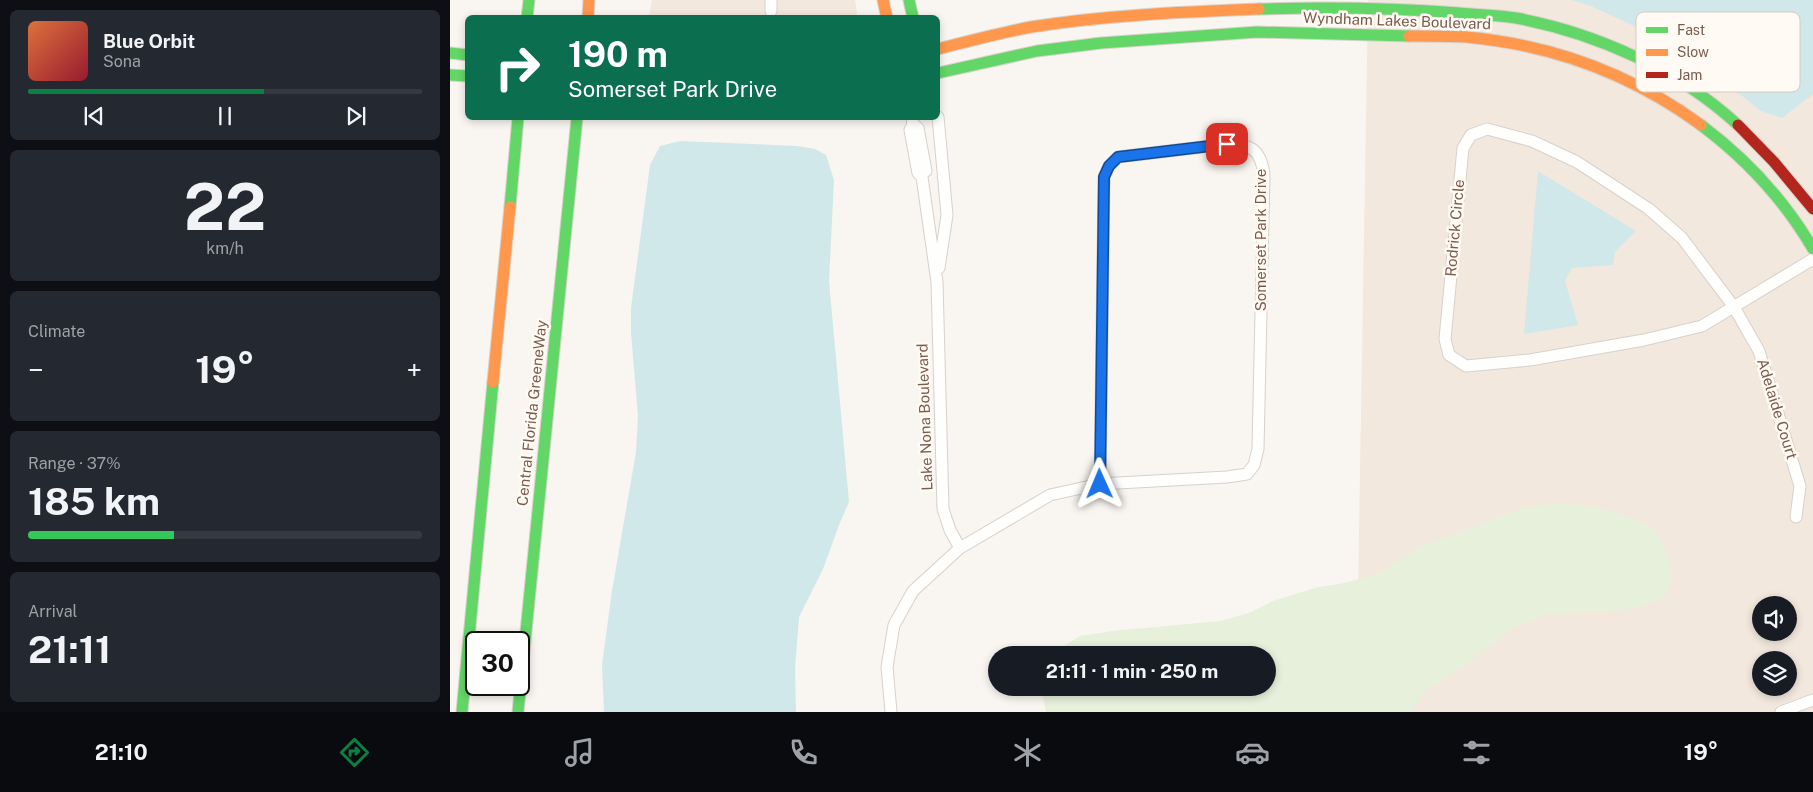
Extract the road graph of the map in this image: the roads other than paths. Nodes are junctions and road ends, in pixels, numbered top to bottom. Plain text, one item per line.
1 (529, 0) edge
2 (589, 0) edge
3 (883, 0) edge
4 (909, 0) edge
5 (1404, 5) edge
6 (527, 15) edge
7 (588, 15) edge
8 (886, 15) edge
9 (912, 15) edge
10 (940, 49) edge
11 (450, 53) edge
12 (465, 55) edge
13 (1636, 58) edge
14 (940, 72) edge
15 (450, 75) edge
16 (465, 76) edge
17 (1636, 84) edge
18 (1650, 92) edge
19 (1696, 92) edge
20 (518, 120) edge
21 (577, 120) edge
22 (913, 120) edge
23 (938, 120) edge
24 (942, 159) junction
25 (920, 161) junction
26 (1813, 209) edge
27 (1813, 250) edge
28 (1813, 259) edge
29 (937, 282) junction
30 (1734, 307) junction
31 (1100, 484) junction
32 (1796, 516) dead end
33 (960, 548) junction
34 (1813, 700) edge
35 (462, 712) edge
36 (518, 712) edge
37 (891, 712) edge
38 (1781, 712) edge

1 - 6 main road
2 - 7 main road
3 - 8 main road
4 - 9 main road
5 - 10 main road, Wyndham Lakes Boulevard
5 - 13 main road, Wyndham Lakes Boulevard
11 - 12 main road
14 - 17 main road, Wyndham Lakes Boulevard
15 - 16 main road
18 - 27 main road, Wyndham Lakes Boulevard
19 - 26 main road, Wyndham Lakes Boulevard
20 - 35 main road
21 - 36 main road, Central Florida GreeneWay
22 - 25 street, Lake Nona Boulevard
23 - 24 street, Lake Nona Boulevard
24 - 25 street
24 - 29 street, Lake Nona Boulevard
25 - 29 street, Lake Nona Boulevard
28 - 30 street, Rodrick Circle
29 - 33 street, Lake Nona Boulevard
30 - 30 street, Rodrick Circle
30 - 32 street, Adelaide Court
31 - 31 street, Somerset Park Drive
31 - 33 street, Somerset Park Drive
33 - 37 street, Somerset Park Drive
34 - 38 street

